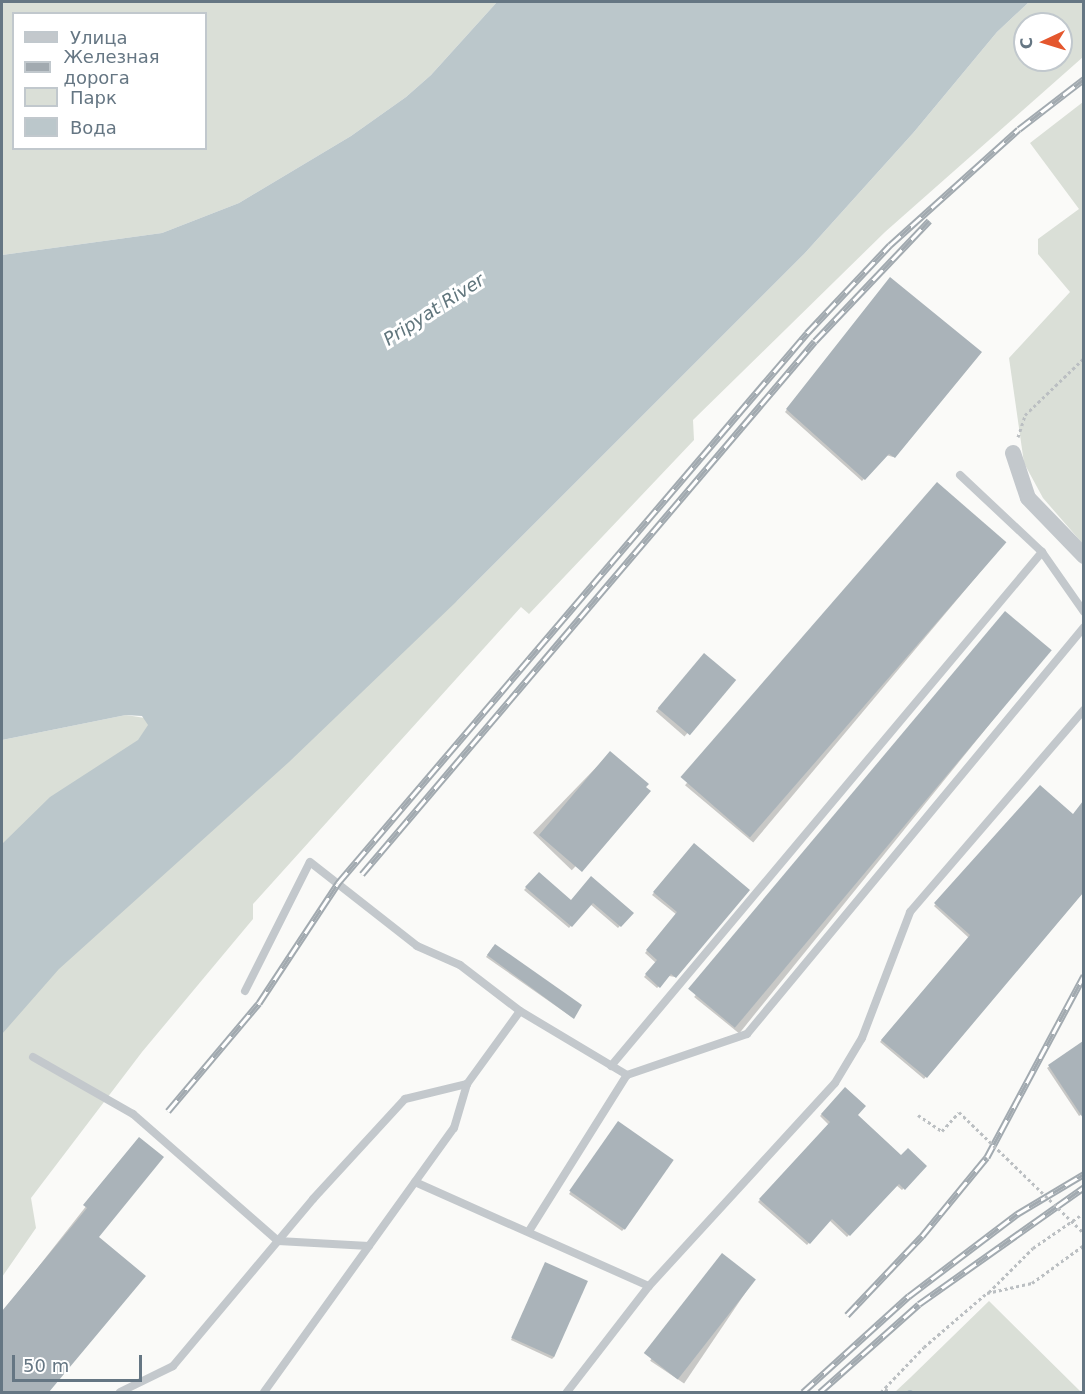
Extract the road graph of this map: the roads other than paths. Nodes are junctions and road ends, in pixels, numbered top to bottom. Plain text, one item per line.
1 (1013, 453) road end
2 (960, 475) dead end
3 (1042, 552) junction
4 (1083, 556) edge
5 (1083, 612) edge
6 (1083, 627) edge
7 (1083, 710) edge
8 (245, 991) dead end
9 (520, 1011) junction
10 (33, 1057) dead end
11 (611, 1066) junction
12 (627, 1075) junction
13 (467, 1084) junction
14 (415, 1182) junction
15 (529, 1231) junction
16 (278, 1241) junction
17 (369, 1246) junction
18 (649, 1286) junction
19 (120, 1392) edge
20 (264, 1392) edge
21 (567, 1392) edge

1 - 4 street
2 - 3 lane
3 - 5 lane
3 - 11 lane
6 - 12 lane
7 - 18 lane
8 - 9 lane
9 - 11 lane
9 - 13 lane
10 - 16 lane
11 - 12 lane
12 - 15 lane
13 - 14 lane
13 - 16 lane
14 - 15 lane
14 - 17 lane
15 - 18 lane
16 - 17 lane
16 - 19 lane
17 - 20 lane
18 - 21 lane

